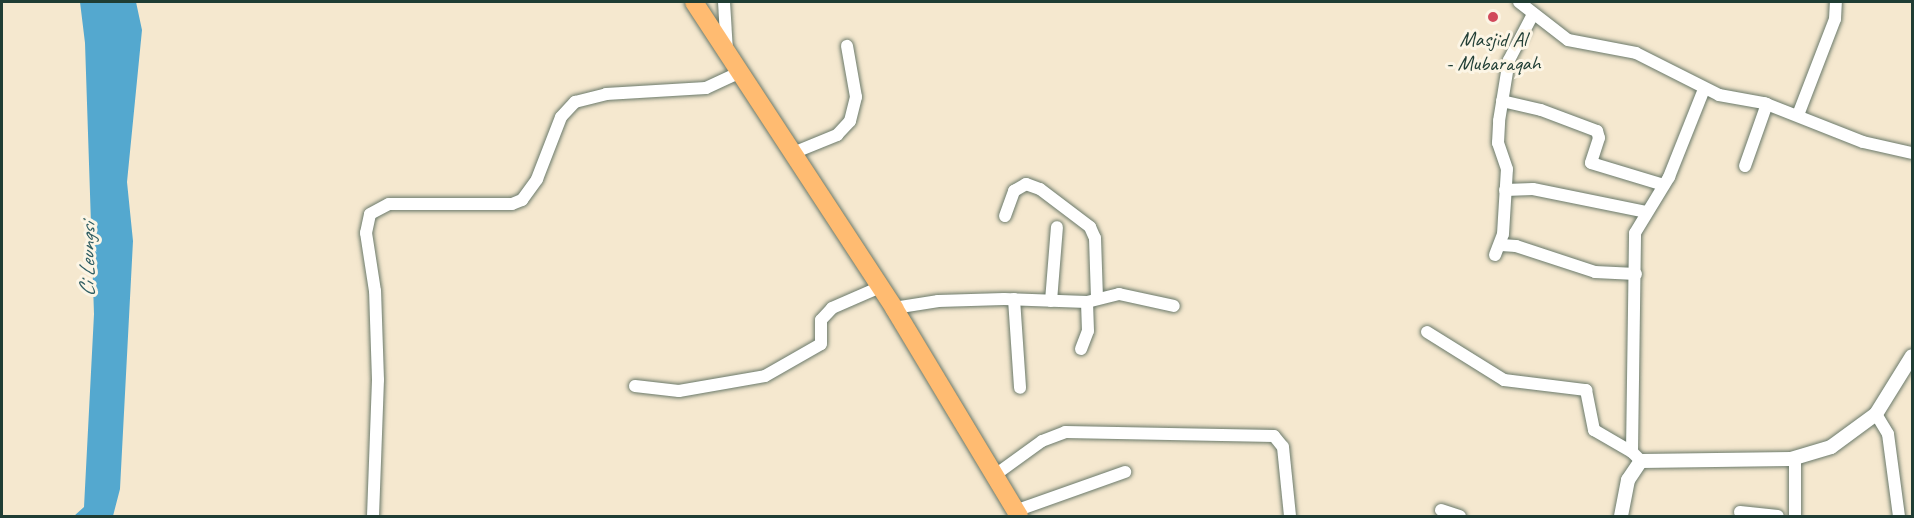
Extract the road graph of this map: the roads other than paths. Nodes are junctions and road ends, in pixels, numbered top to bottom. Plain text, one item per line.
1 (694, 2) edge
2 (724, 2) edge
3 (1519, 2) edge
4 (1836, 2) edge
5 (1533, 14) junction
6 (847, 46) dead end
7 (728, 52) junction
8 (740, 72) junction
9 (1704, 89) junction
10 (1502, 101) junction
11 (1767, 104) junction
12 (1798, 115) junction
13 (793, 153) junction
14 (1912, 153) edge
15 (1745, 166) dead end
16 (1664, 185) junction
17 (1505, 190) junction
18 (1646, 212) junction
19 (1005, 216) dead end
20 (1057, 227) dead end
21 (1636, 274) junction
22 (880, 287) junction
23 (1014, 299) junction
24 (1092, 300) junction
25 (1051, 301) junction
26 (1174, 306) dead end
27 (894, 308) junction
28 (1427, 332) dead end
29 (1081, 349) dead end
30 (1912, 356) edge
31 (635, 386) dead end
32 (1020, 388) dead end
33 (1876, 414) junction
34 (1636, 456) junction
35 (1795, 458) junction
36 (1125, 472) dead end
37 (995, 475) junction
38 (1441, 510) dead end
39 (1740, 512) dead end
40 (1017, 514) edge
41 (373, 516) edge
42 (1290, 516) edge
43 (1460, 516) edge
44 (1621, 516) edge
45 (1778, 516) edge
46 (1795, 516) edge
47 (1899, 516) edge

1 - 7 main road
2 - 7 street
3 - 5 street
4 - 12 street
5 - 9 street
5 - 10 street
6 - 13 street
7 - 8 main road
8 - 13 main road
8 - 41 street
9 - 11 street
9 - 16 street
10 - 16 street
10 - 17 street
11 - 12 street
11 - 15 street
12 - 14 street
13 - 22 main road
16 - 18 street
17 - 18 street
17 - 21 street
18 - 21 street
19 - 24 street
20 - 25 street
21 - 34 street
22 - 27 main road
22 - 31 street
23 - 25 street
23 - 27 street
23 - 32 street
24 - 25 street
24 - 26 street
24 - 29 street
27 - 37 main road
28 - 34 street
30 - 33 street
33 - 35 street
33 - 47 street
34 - 35 street
34 - 44 street
35 - 46 street
36 - 40 street
37 - 40 main road
37 - 42 street
38 - 43 street
39 - 45 street

